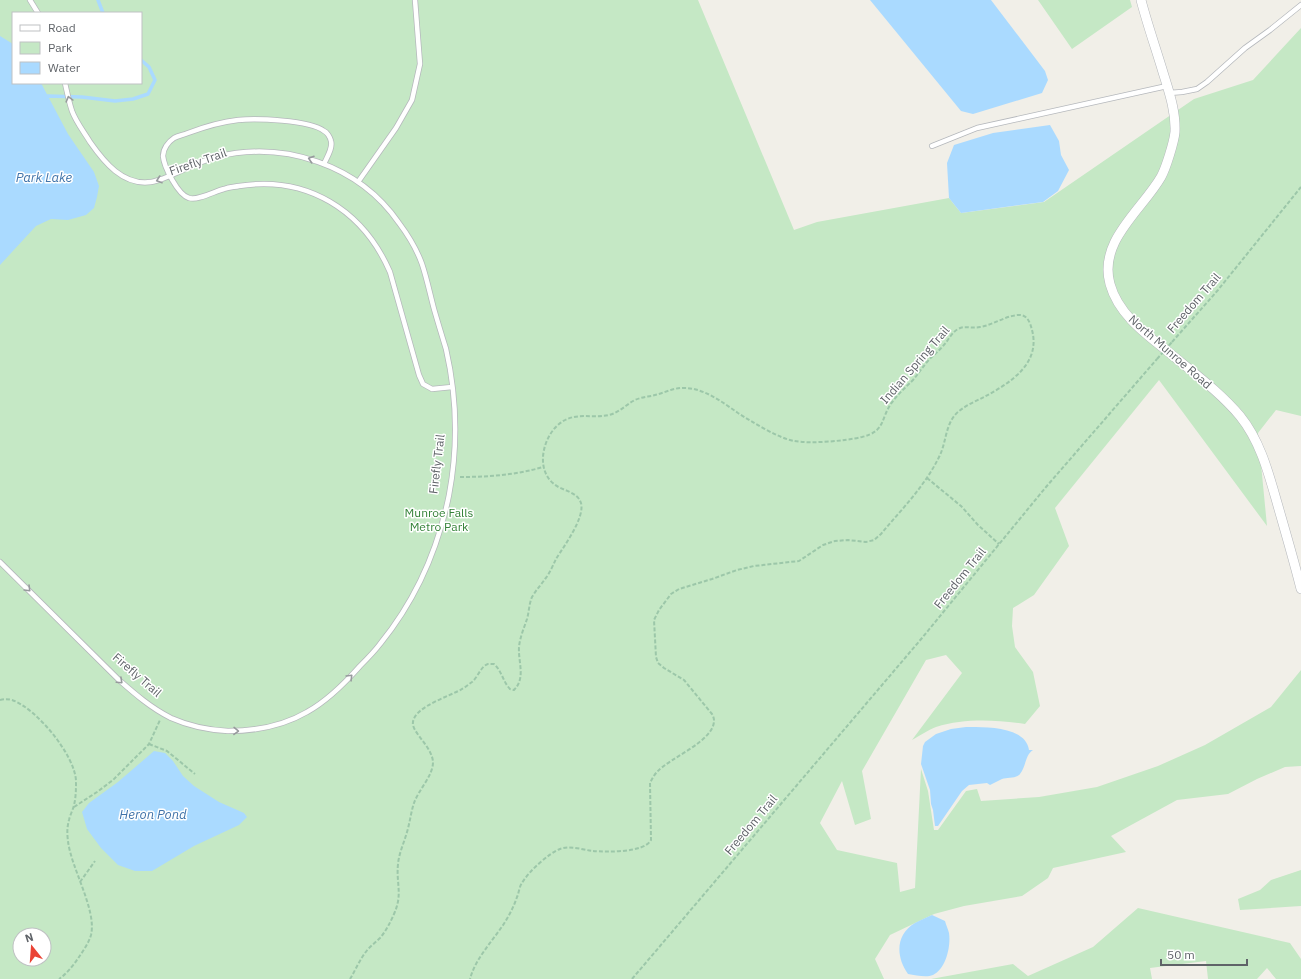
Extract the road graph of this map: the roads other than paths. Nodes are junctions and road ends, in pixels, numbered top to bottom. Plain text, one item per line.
1 (30, 0) edge
2 (415, 0) edge
3 (1141, 0) edge
4 (1301, 4) edge
5 (37, 12) edge
6 (65, 84) edge
7 (1168, 89) junction
8 (932, 146) dead end
9 (324, 164) junction
10 (171, 176) junction
11 (358, 182) junction
12 (452, 387) junction
13 (0, 562) edge
14 (1301, 588) edge

1 - 5 lane
2 - 11 lane
3 - 7 street, North Munroe Road
4 - 7 lane
10 -> 6 lane
7 - 8 lane
7 - 14 street, North Munroe Road
9 -> 10 lane
9 - 10 lane
9 - 11 lane
10 - 12 lane
11 - 12 lane
13 -> 12 lane

